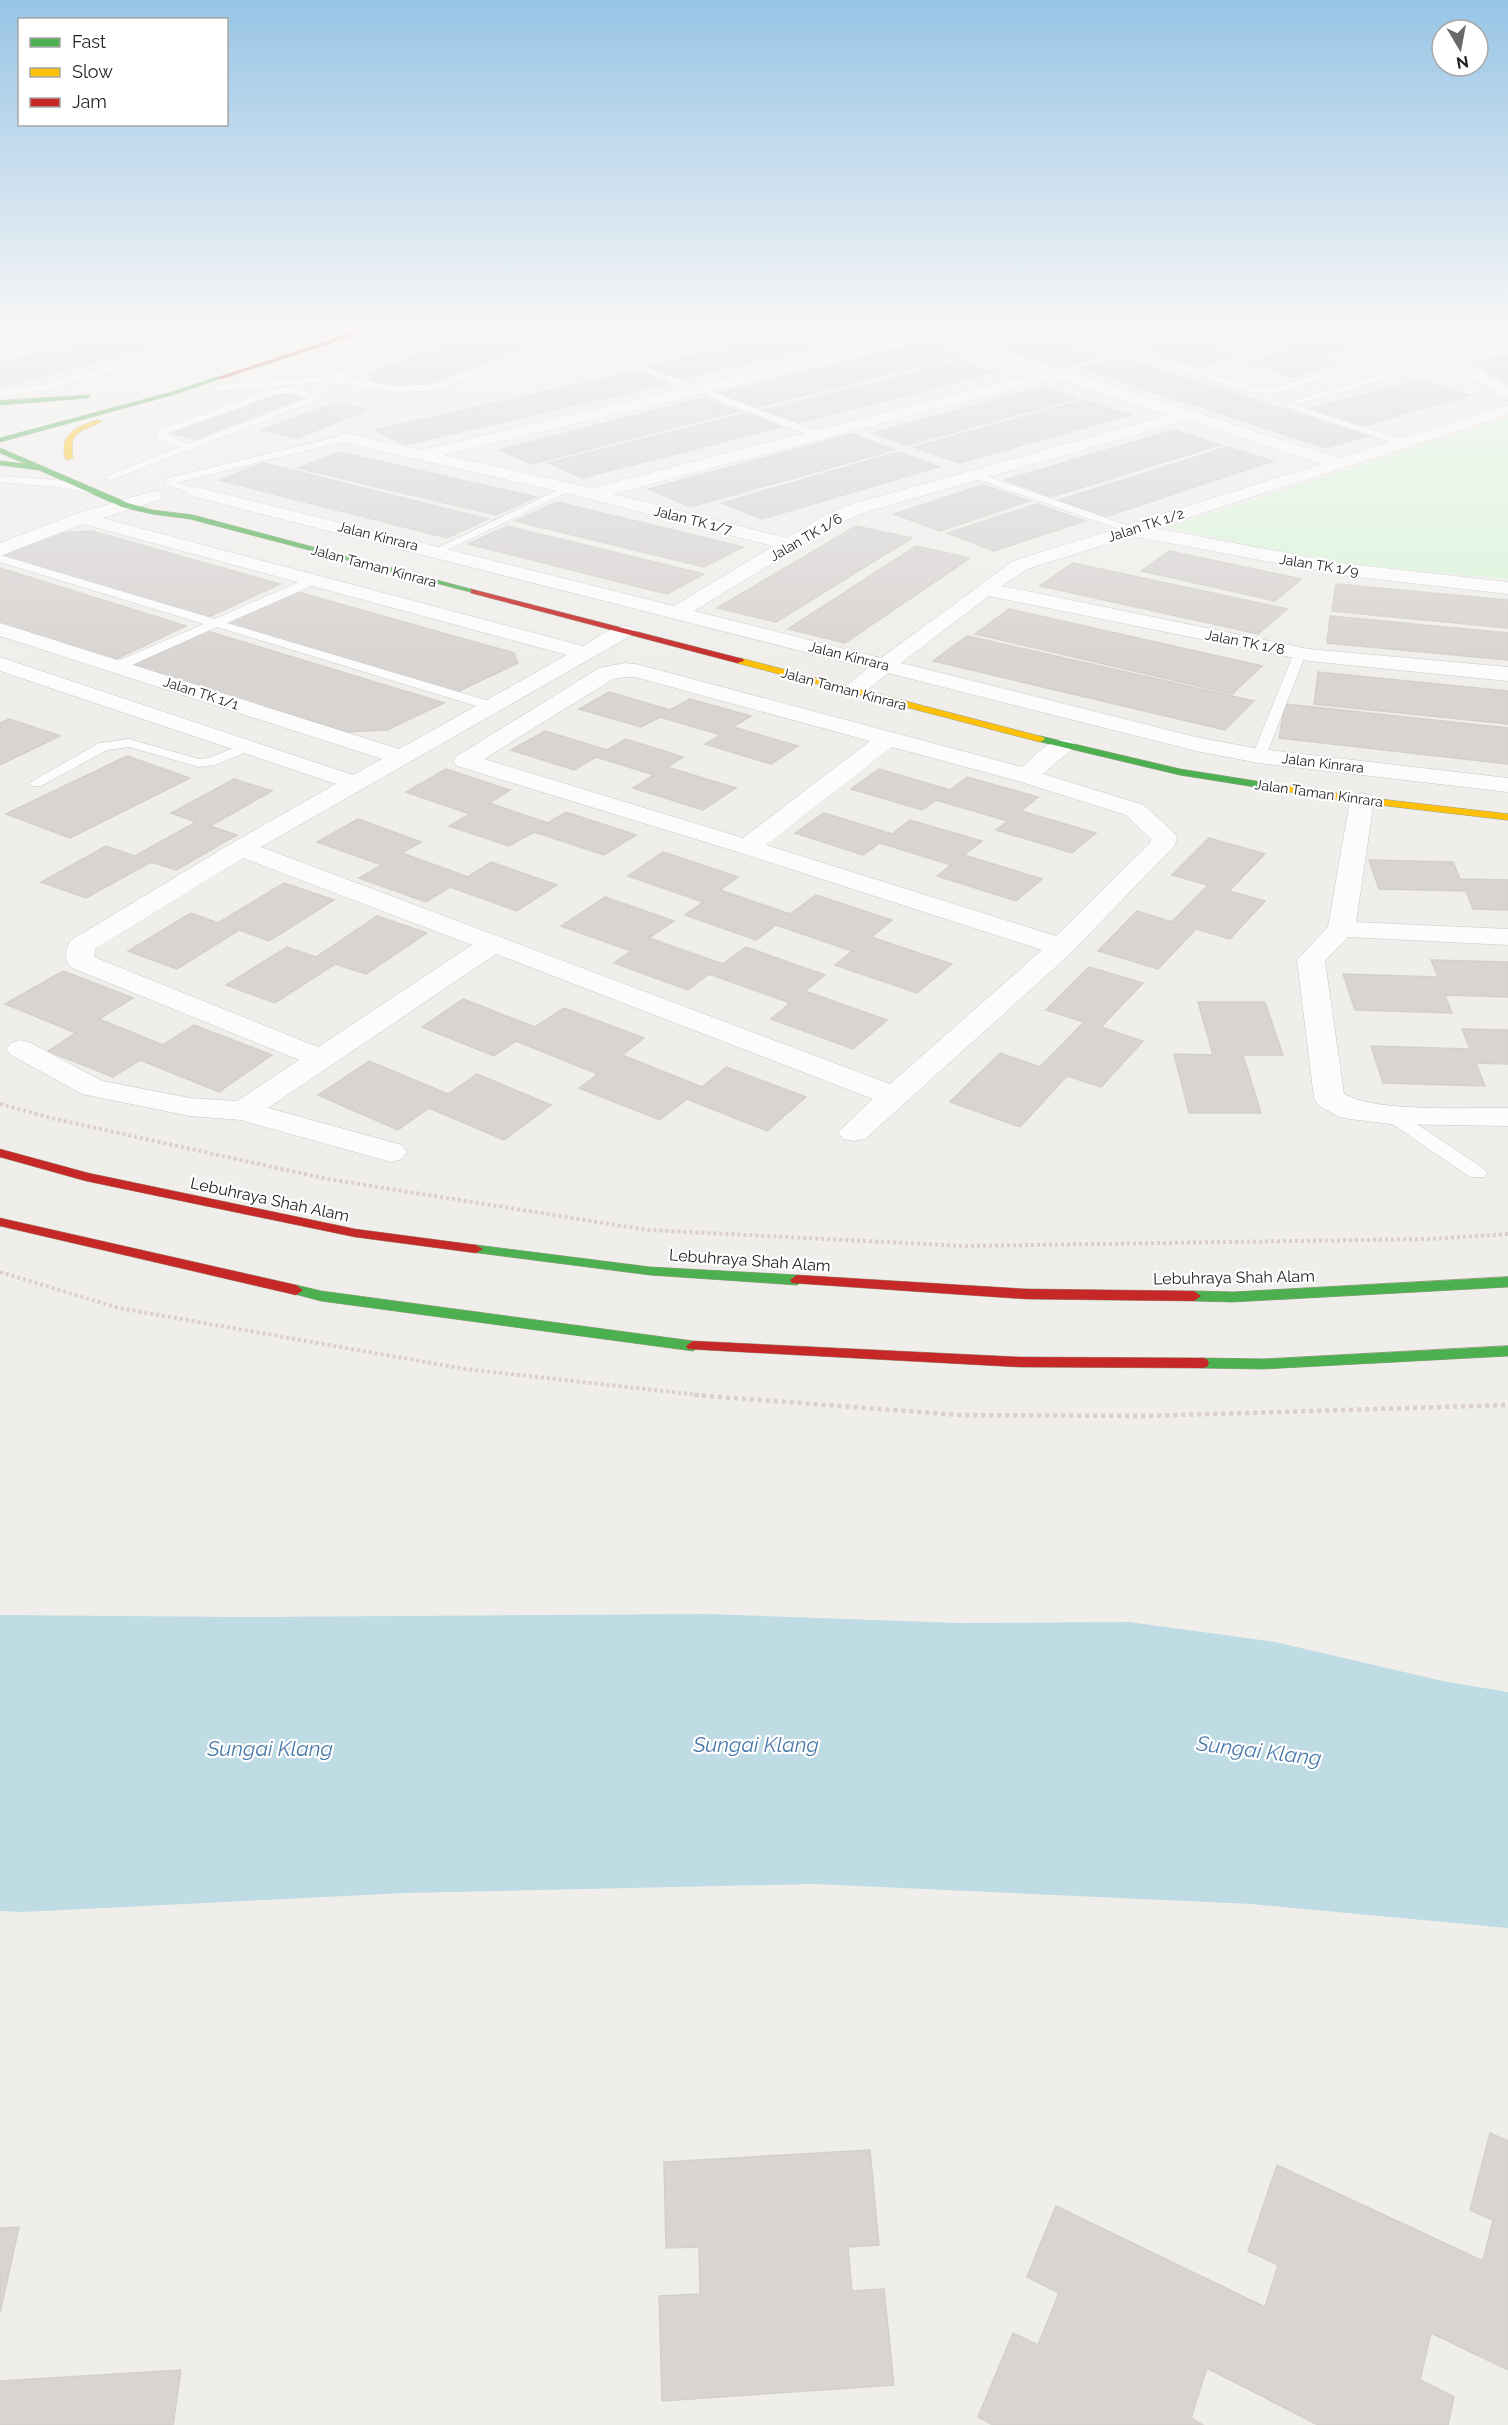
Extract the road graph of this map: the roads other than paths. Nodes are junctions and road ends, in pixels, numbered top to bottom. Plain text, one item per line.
1 (19, 440) edge
2 (67, 440) edge
3 (171, 440) edge
4 (206, 440) edge
5 (336, 440) edge
6 (355, 440) edge
7 (485, 440) edge
8 (798, 440) edge
9 (1098, 440) edge
10 (1265, 440) edge
11 (1394, 440) edge
12 (1412, 440) edge
13 (1403, 443) junction
14 (32, 444) dead end
15 (188, 447) junction
16 (0, 450) edge
17 (51, 451) dead end
18 (422, 455) junction
19 (0, 463) edge
20 (1339, 464) junction
21 (42, 468) junction
22 (105, 475) joint
23 (975, 475) junction
24 (0, 479) edge
25 (568, 488) junction
26 (95, 492) junction
27 (197, 492) joint
28 (591, 494) junction
29 (153, 496) junction
30 (125, 505) junction
31 (190, 517) junction
32 (82, 518) junction
33 (1131, 530) junction
34 (791, 544) junction
35 (0, 550) edge
36 (437, 551) junction
37 (0, 558) edge
38 (314, 580) junction
39 (1508, 588) edge
40 (985, 589) junction
41 (677, 614) junction
42 (216, 623) junction
43 (0, 629) edge
44 (626, 631) junction
45 (585, 653) junction
46 (1300, 653) junction
47 (0, 664) edge
48 (885, 665) junction
49 (118, 666) junction
50 (1508, 674) edge
51 (851, 691) junction
52 (491, 706) junction
53 (888, 739) junction
54 (1063, 745) junction
55 (247, 747) junction
56 (1259, 756) junction
57 (401, 757) junction
58 (1026, 776) junction
59 (36, 783) dead end
60 (356, 783) junction
61 (1508, 785) edge
62 (1362, 800) junction
63 (1508, 817) edge
64 (747, 846) junction
65 (241, 849) junction
66 (1341, 928) junction
67 (1508, 937) edge
68 (493, 944) junction
69 (1061, 947) junction
70 (21, 1049) dead end
71 (321, 1059) junction
72 (894, 1096) junction
73 (243, 1112) junction
74 (1391, 1115) junction
75 (1508, 1117) edge
76 (854, 1132) dead end
77 (391, 1152) dead end
78 (0, 1153) edge
79 (1477, 1173) dead end
80 (0, 1222) edge
81 (1508, 1282) edge
82 (1508, 1351) edge

1 - 14 main road
2 - 17 main road
3 - 15 lane
4 - 15 lane
5 - 27 lane, Jalan TK 1/7
6 - 18 street, Jalan TK 1/7
7 - 18 street
8 - 28 street
9 - 23 street, Jalan TK 1/6
10 - 20 street
11 - 13 lane
12 - 13 street, Jalan TK 1/2
13 - 20 street, Jalan TK 1/2
15 - 22 lane
16 - 21 main road, Jalan Taman Kinrara
18 - 25 street, Jalan TK 1/7
19 - 21 main road
20 - 33 street, Jalan TK 1/2
21 - 26 main road, Jalan Taman Kinrara
22 - 29 main road, Jalan Taman Kinrara
23 - 33 lane
23 - 34 street, Jalan TK 1/6
24 - 26 lane
25 - 28 street, Jalan TK 1/7
25 - 36 lane
26 - 30 main road, Jalan Taman Kinrara
27 - 36 street, Jalan Kinrara
28 - 34 street, Jalan TK 1/7
29 - 30 street
29 - 31 main road, Jalan Taman Kinrara
30 - 31 main road, Jalan Taman Kinrara
30 - 32 street
31 - 44 main road, Jalan Taman Kinrara
32 - 35 street
32 - 38 street
33 - 39 street, Jalan TK 1/9
33 - 40 street, Jalan TK 1/2
34 - 41 street, Jalan TK 1/6
36 - 41 street, Jalan Kinrara
37 - 42 lane
38 - 42 lane
38 - 45 street
40 - 46 street, Jalan TK 1/8
40 - 48 street, Jalan TK 1/2
41 - 48 street, Jalan Kinrara
42 - 49 lane
42 - 52 lane
43 - 49 street, Jalan TK 1/1
44 - 45 street
44 - 51 main road, Jalan Taman Kinrara
45 - 52 street
46 - 50 street, Jalan TK 1/8
46 - 56 lane
47 - 55 street
48 - 51 street, Jalan TK 1/2
48 - 56 street, Jalan Kinrara
49 - 57 street, Jalan TK 1/1
51 - 54 main road, Jalan Taman Kinrara
52 - 57 street
53 - 58 street
53 - 64 street
53 - 64 street
54 - 58 street
54 - 62 main road, Jalan Taman Kinrara
55 - 59 lane
55 - 60 street
56 - 61 street, Jalan Kinrara
57 - 60 street
58 - 69 street
60 - 65 street
62 - 63 main road, Jalan Taman Kinrara
62 - 66 street
64 - 69 street
65 - 68 street
65 - 71 street
66 - 67 street
66 - 74 street
68 - 71 street
68 - 72 street
69 - 72 street
70 - 73 street
71 - 73 street
72 - 76 street
73 - 77 street
74 - 75 street
74 - 79 lane
78 - 81 main road, Lebuhraya Shah Alam
80 - 82 main road

